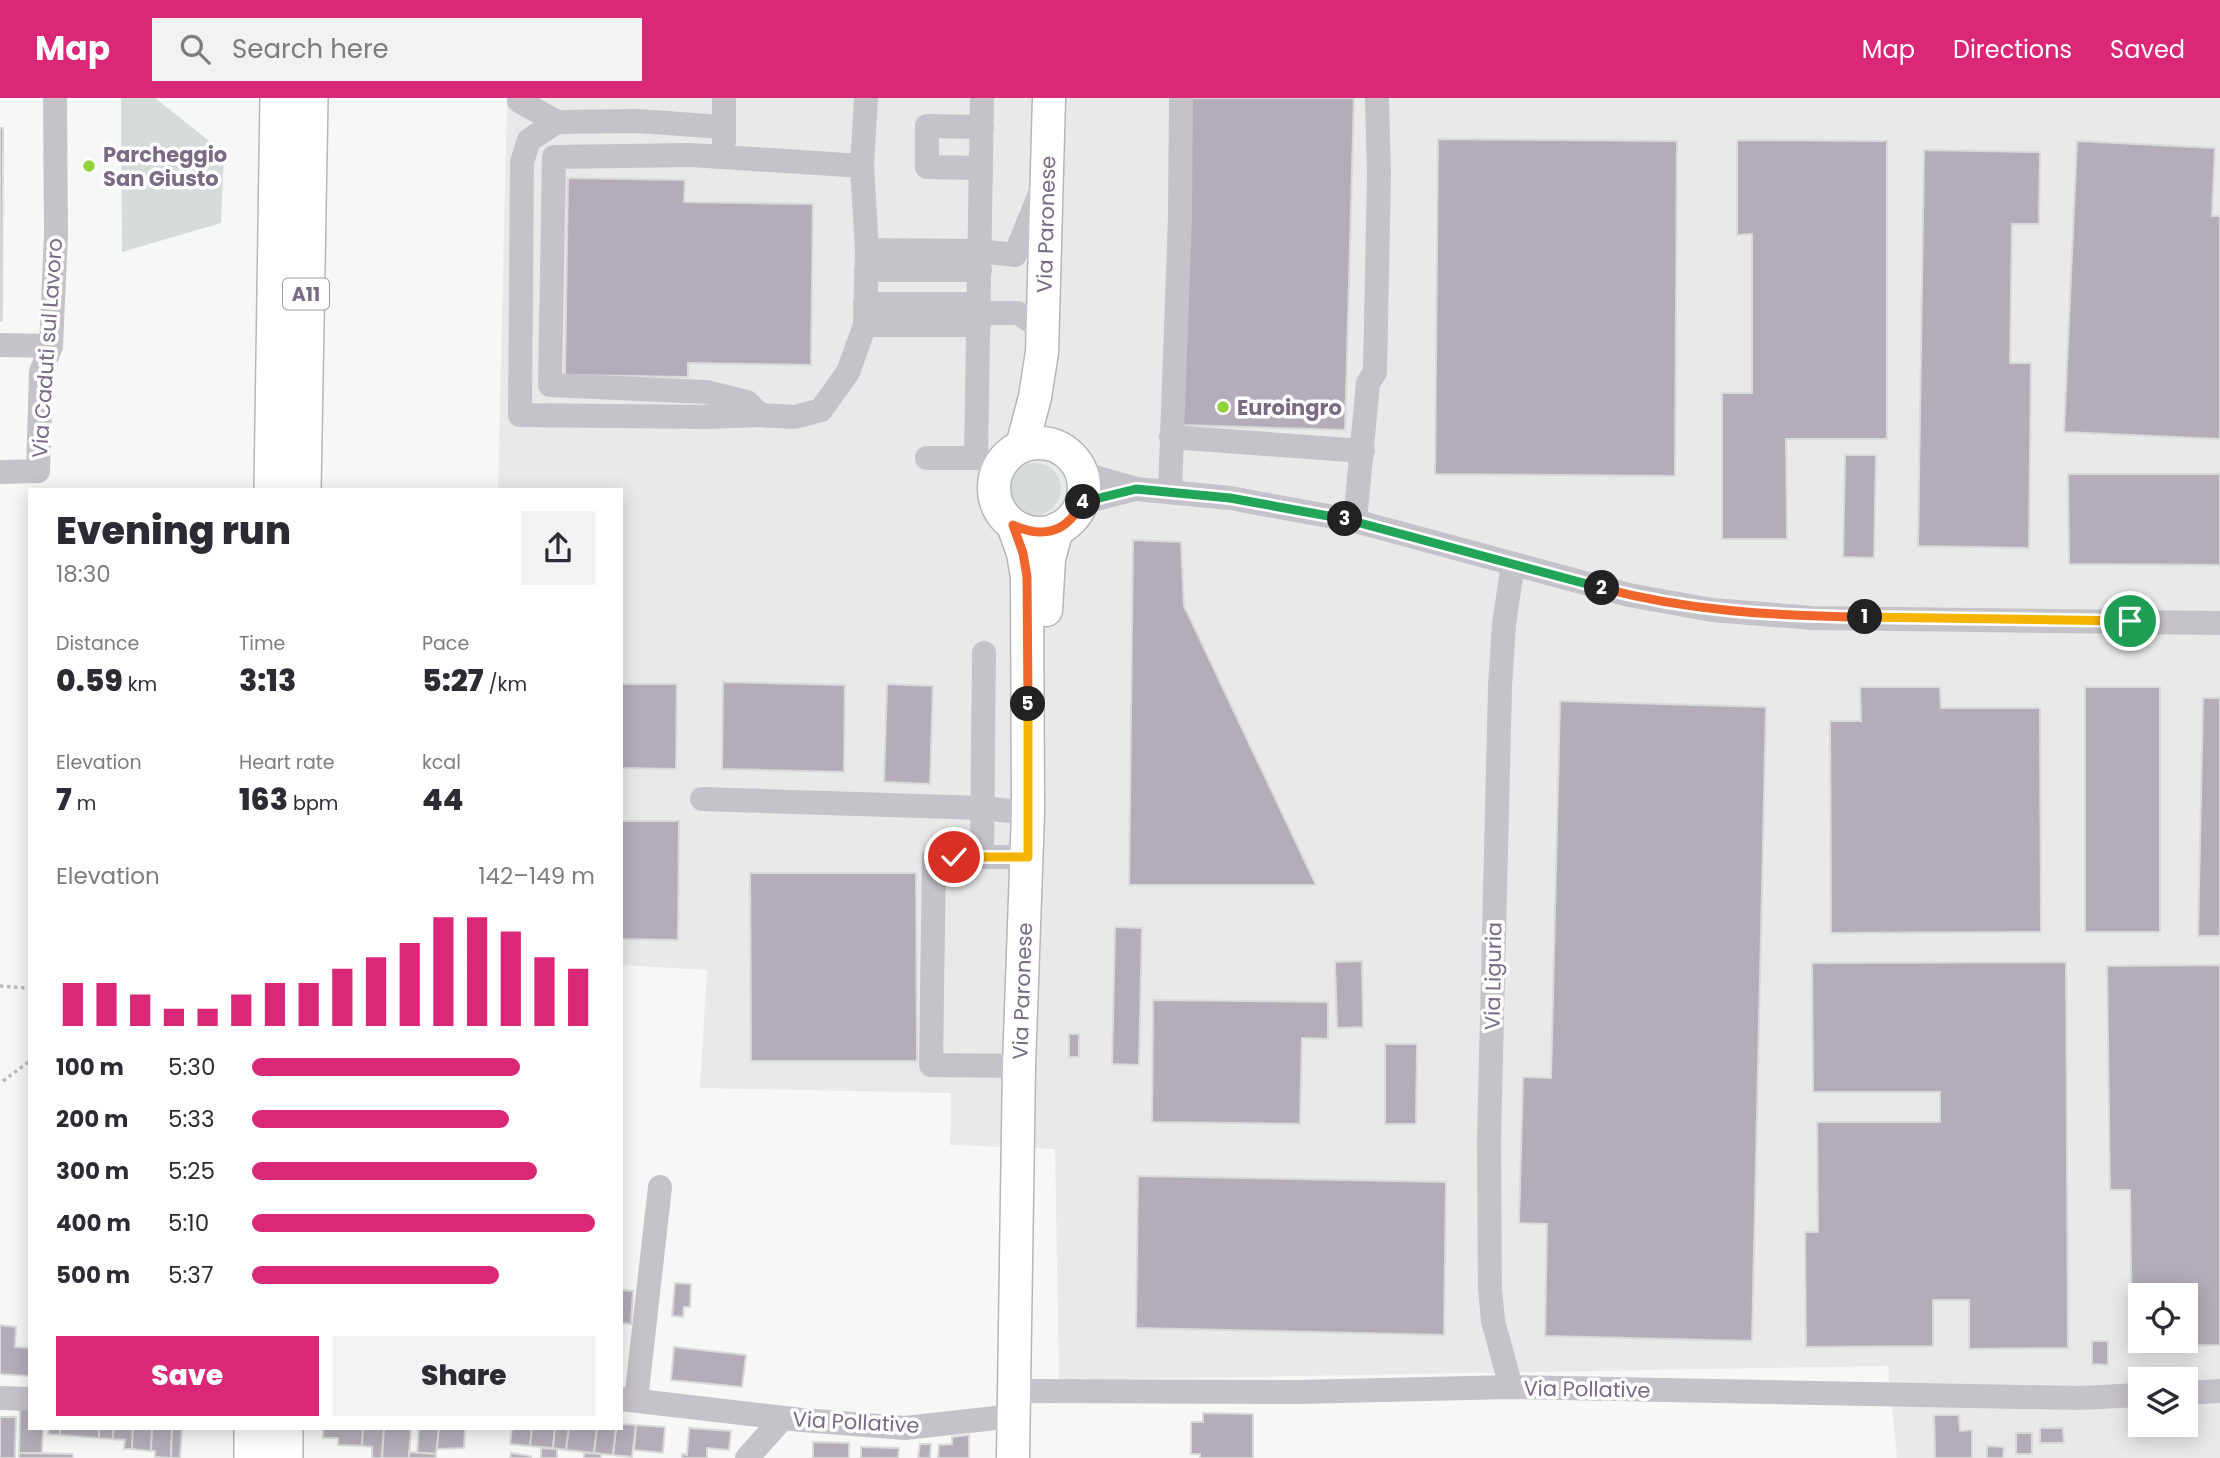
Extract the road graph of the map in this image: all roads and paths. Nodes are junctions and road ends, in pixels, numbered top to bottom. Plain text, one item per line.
1 (55, 98) edge
2 (278, 98) edge
3 (310, 98) edge
4 (520, 98) edge
5 (724, 98) edge
6 (866, 98) edge
7 (982, 98) edge
8 (1049, 98) edge
9 (1181, 98) edge
10 (1377, 98) edge
11 (637, 109) edge
12 (557, 122) junction
13 (723, 127) junction
14 (982, 127) junction
15 (725, 159) junction
16 (862, 166) junction
17 (981, 168) junction
18 (1048, 177) junction
19 (867, 260) junction
20 (980, 261) junction
21 (865, 314) junction
22 (979, 314) junction
23 (1043, 340) junction
24 (0, 345) edge
25 (51, 346) junction
26 (760, 415) junction
27 (1171, 431) junction
28 (1023, 446) junction
29 (1059, 448) junction
30 (1363, 451) junction
31 (927, 458) dead end
32 (0, 472) edge
33 (272, 488) edge
34 (303, 488) edge
35 (1081, 488) junction
36 (1170, 492) junction
37 (1355, 521) junction
38 (1013, 525) junction
39 (1057, 529) junction
40 (1513, 564) junction
41 (2220, 622) edge
42 (984, 653) dead end
43 (702, 799) dead end
44 (983, 808) junction
45 (1028, 813) junction
46 (982, 857) junction
47 (1028, 857) junction
48 (0, 986) edge
49 (28, 988) edge
50 (28, 1062) edge
51 (1020, 1066) junction
52 (3, 1081) dead end
53 (660, 1187) dead end
54 (1511, 1387) junction
55 (1034, 1391) junction
56 (2220, 1391) edge
57 (2198, 1392) edge
58 (2128, 1396) edge
59 (0, 1398) edge
60 (28, 1399) edge
61 (629, 1400) edge
62 (1014, 1416) junction
63 (783, 1418) junction
64 (253, 1430) edge
65 (285, 1430) edge
66 (252, 1458) edge
67 (285, 1458) edge
68 (747, 1458) edge
69 (1013, 1458) edge
70 (1033, 1458) edge

1 - 25 street, Via Caduti sul Lavoro
2 - 33 highway, A11
3 - 34 highway, A11
4 - 12 street
5 - 13 street
6 - 16 street
7 - 14 street
8 - 18 main road, Via Paronese
9 - 27 street
10 - 30 street
11 - 12 street
11 - 13 street
12 - 26 street
13 - 15 street
14 - 17 street
14 - 17 street
15 - 16 street
15 - 26 street
16 - 19 street
17 - 20 street
18 - 20 street
18 - 23 main road, Via Paronese
19 - 20 street
19 - 21 street
20 - 22 street
21 - 22 street
21 - 26 street
22 - 23 street
22 - 31 street
23 - 28 main road, Via Paronese
23 - 29 main road, Via Paronese
24 - 25 street
25 - 32 street, Via Caduti sul Lavoro
27 - 30 street
27 - 36 street
28 - 29 main road
28 - 38 main road, Via Paronese
29 - 35 main road
30 - 37 street
35 - 36 street
35 - 39 main road, Via Paronese
36 - 37 street
37 - 40 street
38 - 39 main road
38 - 45 main road, Via Paronese
39 - 55 main road, Via Paronese
40 - 41 street
40 - 54 street, Via Liguria
42 - 44 street
43 - 44 street
44 - 45 street
44 - 46 street
45 - 47 main road, Via Paronese
46 - 47 street
46 - 51 street
47 - 51 main road, Via Paronese
48 - 49 path
50 - 52 path
51 - 62 main road, Via Paronese
53 - 61 street
54 - 55 street, Via Pollative
54 - 58 street, Via Pollative
55 - 70 main road, Via Paronese
56 - 57 street
59 - 60 street
61 - 63 street, Via Pollative
62 - 63 street, Via Pollative
62 - 69 main road, Via Paronese
63 - 68 street, Via Pollative
64 - 66 highway
65 - 67 highway

